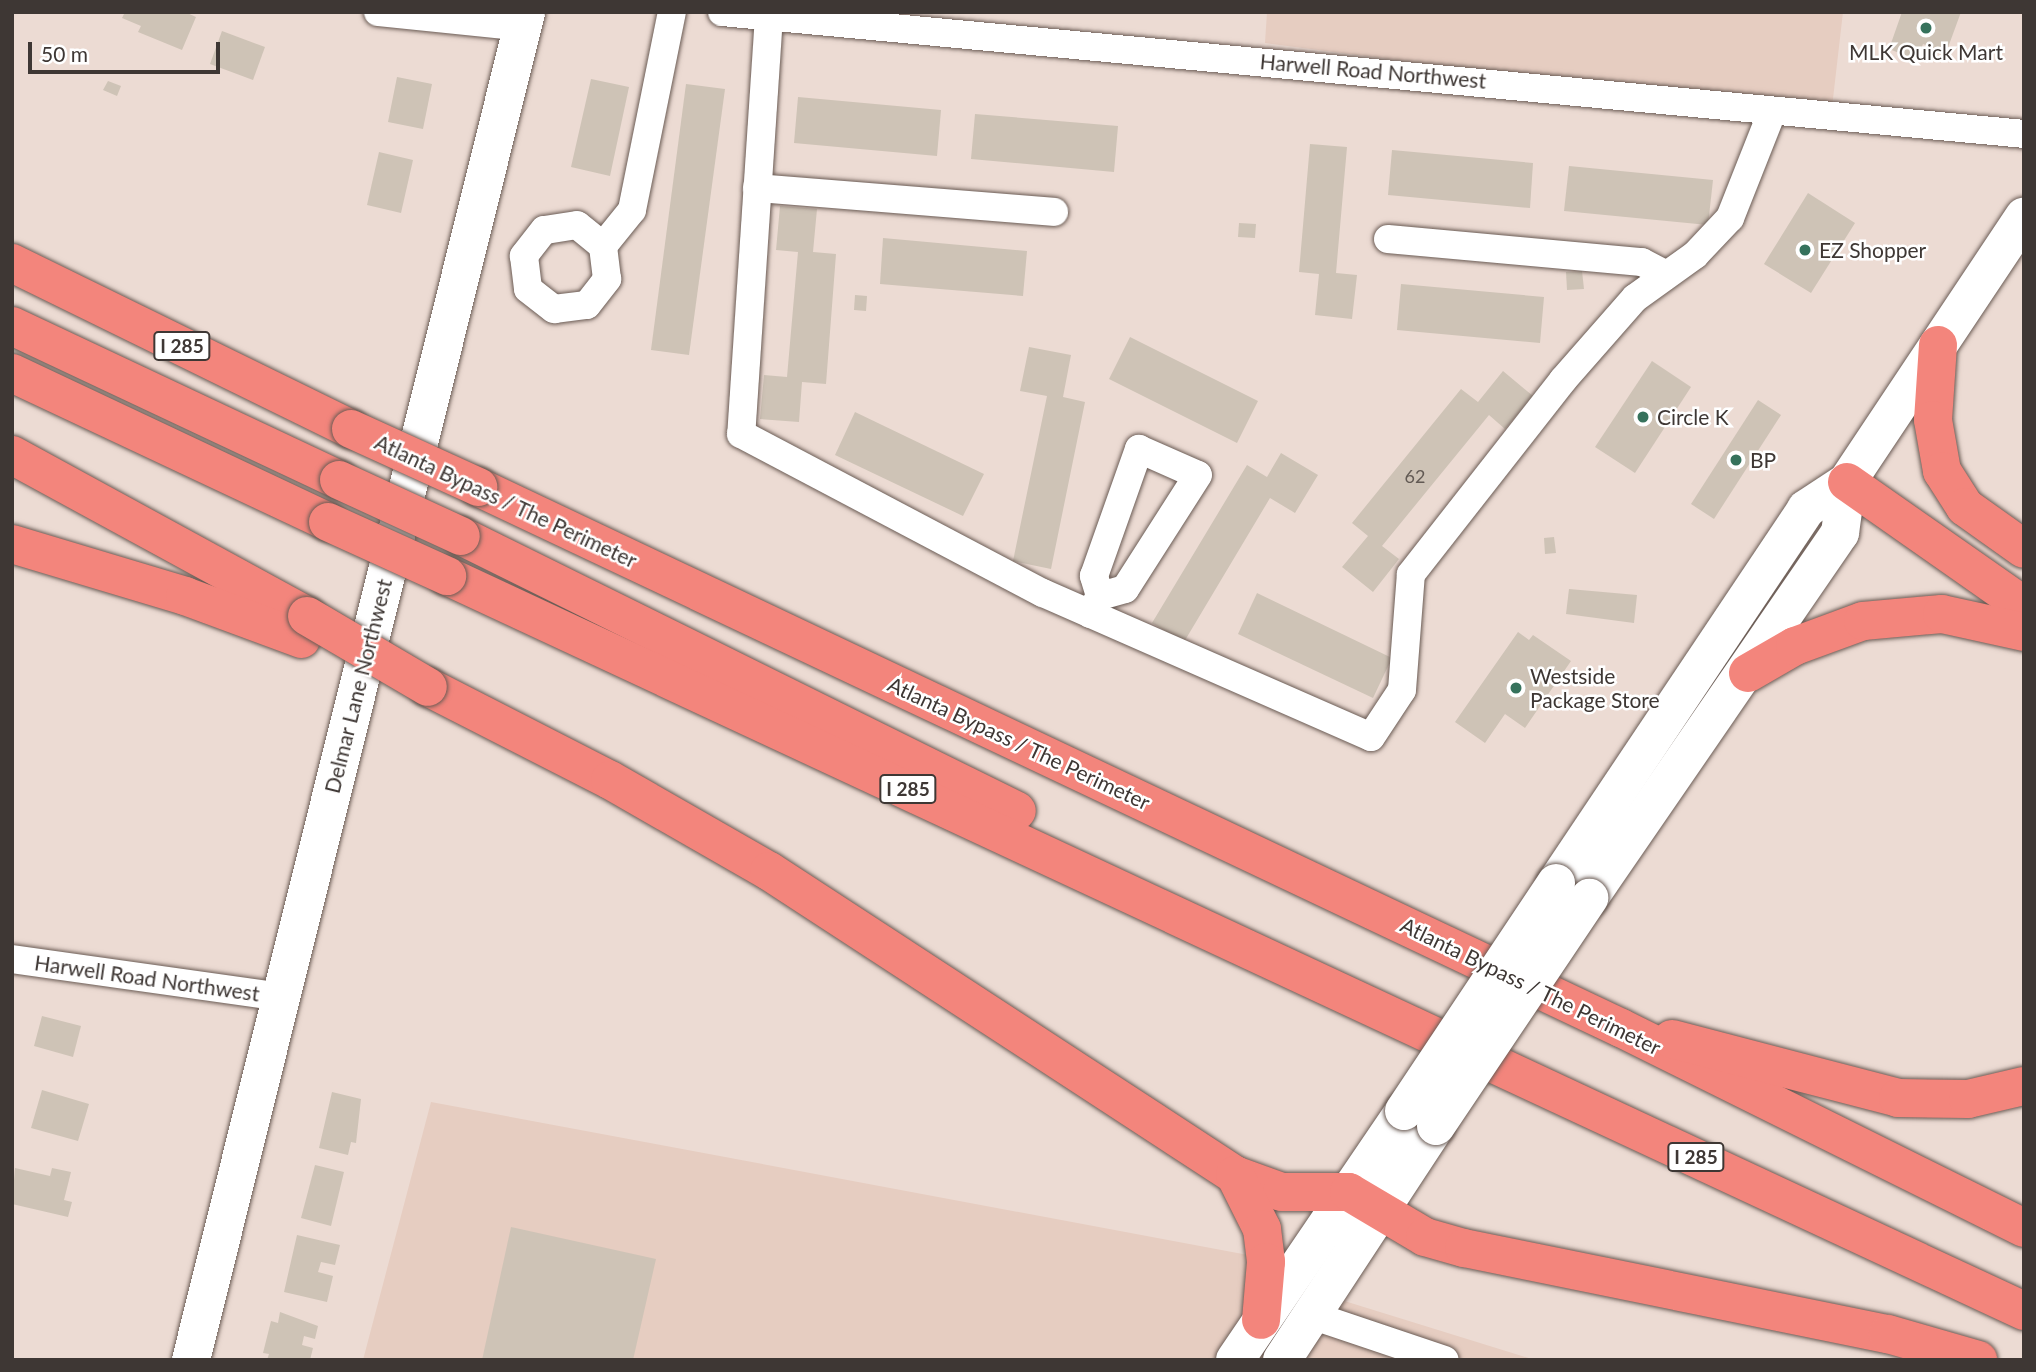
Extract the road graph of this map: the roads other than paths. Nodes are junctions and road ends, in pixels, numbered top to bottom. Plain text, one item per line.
1 (378, 12) edge
2 (672, 12) edge
3 (722, 12) edge
4 (769, 16) junction
5 (524, 20) edge
6 (1772, 112) junction
7 (2024, 134) edge
8 (757, 188) junction
9 (1054, 212) dead end
10 (2024, 217) edge
11 (1388, 239) dead end
12 (603, 246) dead end
13 (12, 263) edge
14 (1666, 275) junction
15 (12, 326) edge
16 (1938, 345) junction
17 (12, 373) edge
18 (12, 455) edge
19 (1853, 473) junction
20 (12, 544) edge
21 (2024, 549) edge
22 (2024, 574) edge
23 (1095, 605) junction
24 (2024, 606) edge
25 (304, 627) junction
26 (2024, 632) edge
27 (1748, 673) junction
28 (1572, 891) junction
29 (12, 959) edge
30 (281, 997) junction
31 (1370, 1001) junction
32 (1621, 1028) junction
33 (2024, 1086) edge
34 (1234, 1175) junction
35 (1365, 1201) junction
36 (2024, 1228) edge
37 (2024, 1311) edge
38 (1311, 1315) junction
39 (1261, 1320) junction
40 (191, 1360) edge
41 (1235, 1360) edge
42 (1282, 1360) edge
43 (1445, 1360) edge
44 (1978, 1360) edge

1 - 5 street
2 - 12 street
3 - 4 street, Harwell Road Northwest
4 - 6 street, Harwell Road Northwest
4 - 8 street
5 - 30 main road, Delmar Lane Northwest
6 - 7 street, Harwell Road Northwest
6 - 14 street
8 - 9 street
8 - 23 street
10 - 16 main road
11 - 14 street
13 - 32 highway, Atlanta Bypass / The Perimeter / I 285, bridge
14 - 23 street
15 - 31 highway, bridge
16 - 19 main road
16 - 21 highway
17 - 31 highway, I 285, bridge
18 - 25 highway
19 - 22 highway
19 - 24 highway
19 - 27 main road
19 - 28 main road
20 - 25 highway
23 - 23 street
25 - 34 highway, bridge
26 - 27 highway
27 - 28 main road
28 - 35 main road, bridge
29 - 30 street, Harwell Road Northwest
30 - 40 main road, Delmar Lane Northwest
31 - 37 highway, I 285
32 - 33 highway
32 - 36 highway, Atlanta Bypass / The Perimeter / I 285
34 - 35 highway
34 - 39 highway
35 - 38 main road
35 - 39 main road
35 - 44 highway
38 - 42 main road
38 - 43 street
39 - 41 main road

